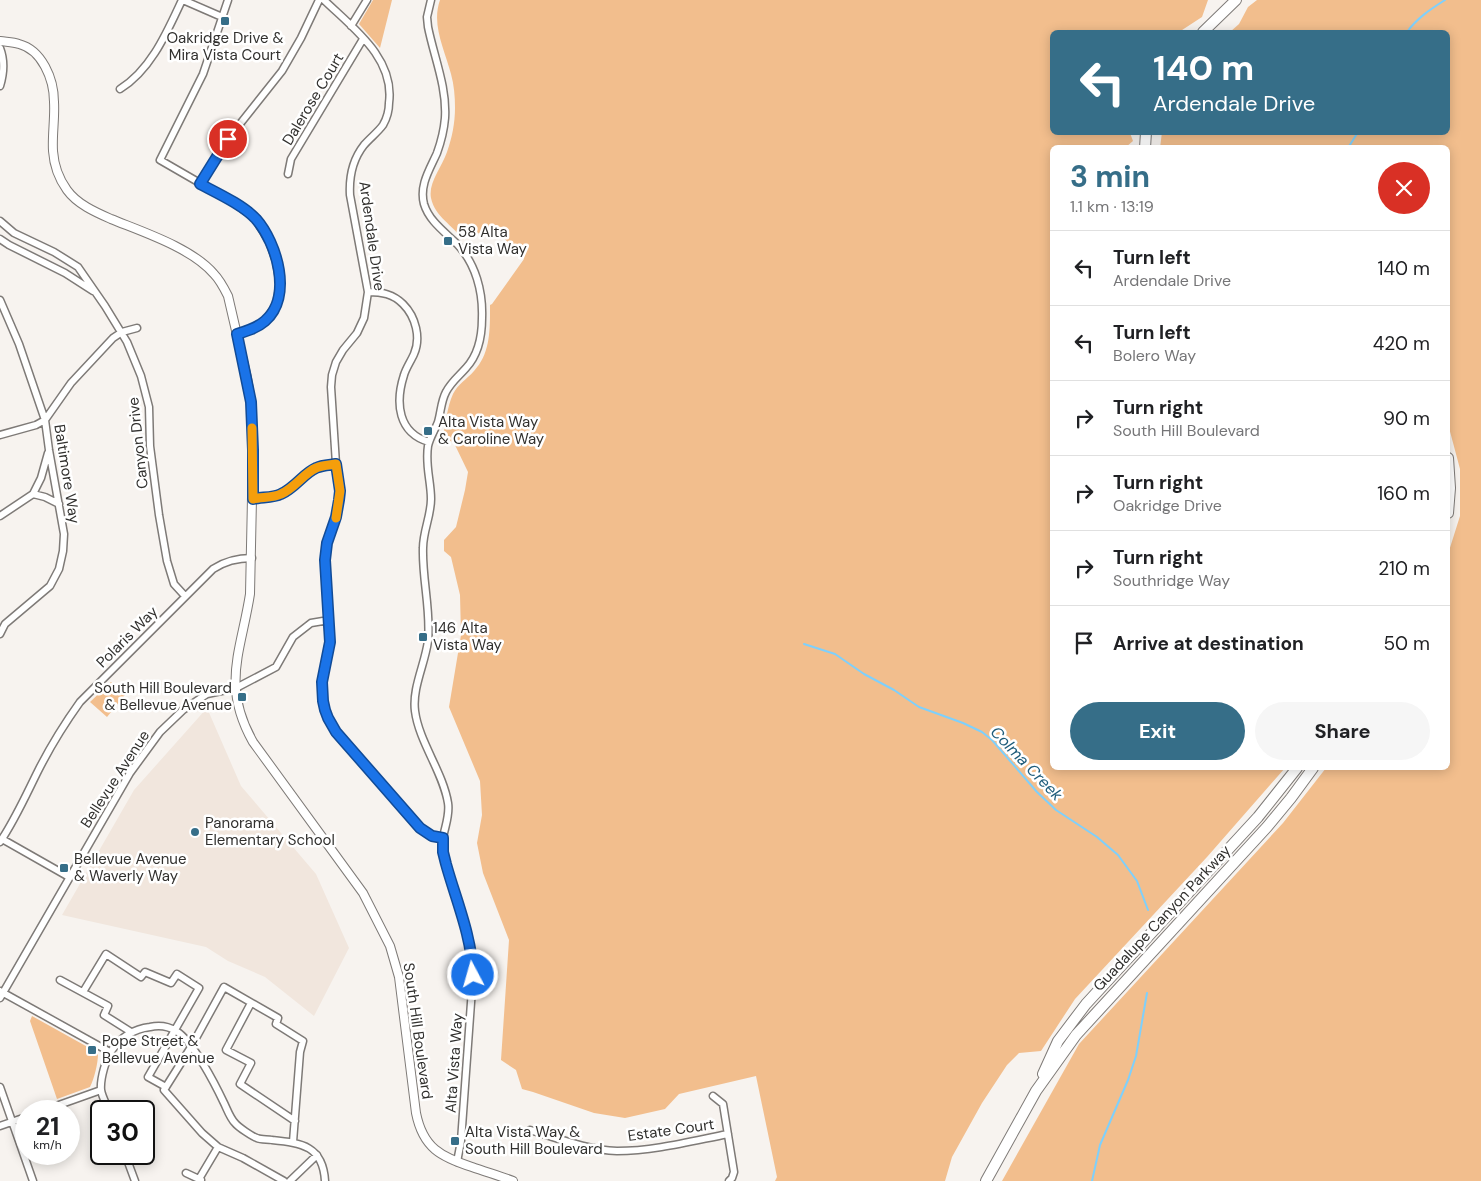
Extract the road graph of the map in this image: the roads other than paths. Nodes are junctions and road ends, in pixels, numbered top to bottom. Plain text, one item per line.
1 (182, 0) edge
2 (228, 0) edge
3 (318, 0) edge
4 (324, 0) edge
5 (366, 0) edge
6 (431, 0) edge
7 (1236, 0) edge
8 (222, 18) junction
9 (351, 26) junction
10 (1205, 30) edge
11 (363, 39) junction
12 (0, 41) edge
13 (0, 48) edge
14 (4, 57) junction
15 (0, 70) edge
16 (0, 86) edge
17 (120, 89) dead end
18 (288, 174) dead end
19 (200, 184) junction
20 (0, 221) edge
21 (0, 239) edge
22 (368, 292) junction
23 (96, 293) junction
24 (0, 300) edge
25 (137, 328) dead end
26 (122, 332) junction
27 (237, 334) junction
28 (45, 420) junction
29 (0, 435) edge
30 (429, 442) junction
31 (49, 450) junction
32 (336, 464) junction
33 (33, 494) junction
34 (253, 499) junction
35 (59, 504) junction
36 (0, 516) edge
37 (252, 558) junction
38 (185, 596) junction
39 (329, 620) junction
40 (0, 634) edge
41 (236, 688) junction
42 (1295, 770) edge
43 (1312, 770) edge
44 (443, 838) junction
45 (1, 841) edge
46 (69, 877) junction
47 (60, 980) dead end
48 (83, 992) junction
49 (1, 993) edge
50 (250, 1003) junction
51 (175, 1030) junction
52 (131, 1032) junction
53 (191, 1047) junction
54 (110, 1052) junction
55 (0, 1087) edge
56 (166, 1087) junction
57 (101, 1090) junction
58 (1036, 1092) junction
59 (713, 1096) dead end
60 (73, 1100) edge
61 (105, 1100) edge
62 (15, 1121) edge
63 (295, 1121) junction
64 (12, 1122) junction
65 (0, 1126) edge
66 (530, 1130) dead end
67 (728, 1134) junction
68 (293, 1142) junction
69 (218, 1147) junction
70 (317, 1155) junction
71 (457, 1162) junction
72 (129, 1165) edge
73 (186, 1173) dead end
74 (201, 1180) edge
75 (33, 1181) edge
76 (135, 1181) edge
77 (284, 1181) edge
78 (290, 1181) edge
79 (325, 1181) edge
80 (514, 1181) edge
81 (729, 1181) edge
82 (986, 1181) edge

1 - 8 street
1 - 17 street
2 - 8 street
3 - 19 street
4 - 9 street, Ardendale Drive
5 - 9 street
6 - 30 street, Alta Vista Way
7 - 10 main road
8 - 19 street
9 - 11 street, Ardendale Drive
11 - 18 street, Dalerose Court
11 - 22 street, Ardendale Drive
12 - 27 street, South Hill Boulevard
13 - 14 street
14 - 15 street
14 - 16 street
19 - 27 street
20 - 23 street, Canyon Drive
21 - 23 street, Canyon Drive
22 - 30 street
22 - 32 street, Ardendale Drive
23 - 26 street, Canyon Drive
24 - 28 street, Baltimore Way
25 - 26 street
26 - 28 street
26 - 38 street, Canyon Drive
27 - 34 street, South Hill Boulevard
28 - 29 street
28 - 31 street, Baltimore Way
30 - 44 street, Alta Vista Way
31 - 33 street
31 - 35 street, Baltimore Way
32 - 34 street
32 - 39 street, Ardendale Drive
33 - 35 street
33 - 36 street
34 - 37 street, South Hill Boulevard
35 - 40 street, Baltimore Way
37 - 38 street, Polaris Way
37 - 41 street, South Hill Boulevard
38 - 45 street, Polaris Way
39 - 41 street, Bellevue Avenue
39 - 44 street, Ardendale Drive
41 - 46 street, Bellevue Avenue
41 - 71 street, South Hill Boulevard
42 - 58 main road, Guadalupe Canyon Parkway
43 - 58 main road, Guadalupe Canyon Parkway
44 - 71 street, Alta Vista Way
45 - 46 street
46 - 49 street, Bellevue Avenue
47 - 48 street
48 - 51 street
48 - 52 street
49 - 54 street
50 - 53 street
50 - 63 street
50 - 63 street
51 - 52 street
51 - 53 street
51 - 56 street
52 - 54 street
53 - 56 street
53 - 68 street
54 - 57 street
55 - 64 street
56 - 69 street
57 - 60 street
57 - 61 street
58 - 82 main road, Guadalupe Canyon Parkway
59 - 67 street
62 - 64 street
63 - 68 street
64 - 65 street
64 - 75 street
66 - 67 street, Estate Court
67 - 81 street
68 - 70 street
69 - 74 street
69 - 77 street
70 - 78 street
70 - 79 street
71 - 80 street, South Hill Boulevard
72 - 76 street
73 - 74 street

